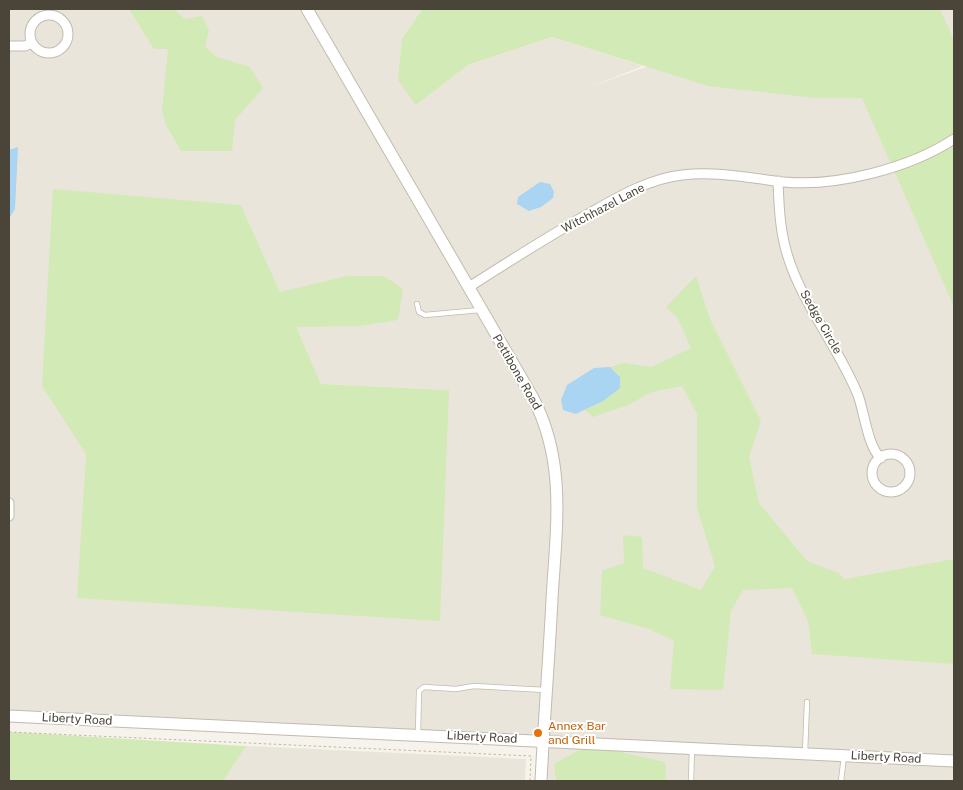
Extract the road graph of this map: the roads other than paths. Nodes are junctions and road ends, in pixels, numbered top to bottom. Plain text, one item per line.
1 (307, 9) edge
2 (32, 43) junction
3 (9, 46) edge
4 (954, 139) edge
5 (778, 181) junction
6 (469, 287) junction
7 (417, 304) dead end
8 (481, 310) junction
9 (880, 458) junction
10 (9, 503) edge
11 (9, 516) edge
12 (547, 690) junction
13 (807, 702) dead end
14 (9, 716) edge
15 (418, 734) junction
16 (543, 740) junction
17 (692, 747) junction
18 (805, 753) junction
19 (844, 755) junction
20 (954, 761) edge
21 (541, 781) edge
22 (691, 781) edge
23 (841, 781) edge

1 - 6 street, Pettibone Road
2 - 2 street
2 - 3 street
4 - 5 street, Witchhazel Lane
5 - 6 street, Witchhazel Lane
5 - 9 street, Sedge Circle
6 - 8 street, Pettibone Road
7 - 8 lane
8 - 12 street, Pettibone Road
9 - 9 street
10 - 11 street
12 - 15 lane
12 - 16 street, Pettibone Road
13 - 18 lane
14 - 15 street, Liberty Road
15 - 16 street, Liberty Road
16 - 17 street, Liberty Road
16 - 21 street, Pettibone Road
17 - 18 street, Liberty Road
17 - 22 lane
18 - 19 street, Liberty Road
19 - 20 street, Liberty Road
19 - 23 lane

